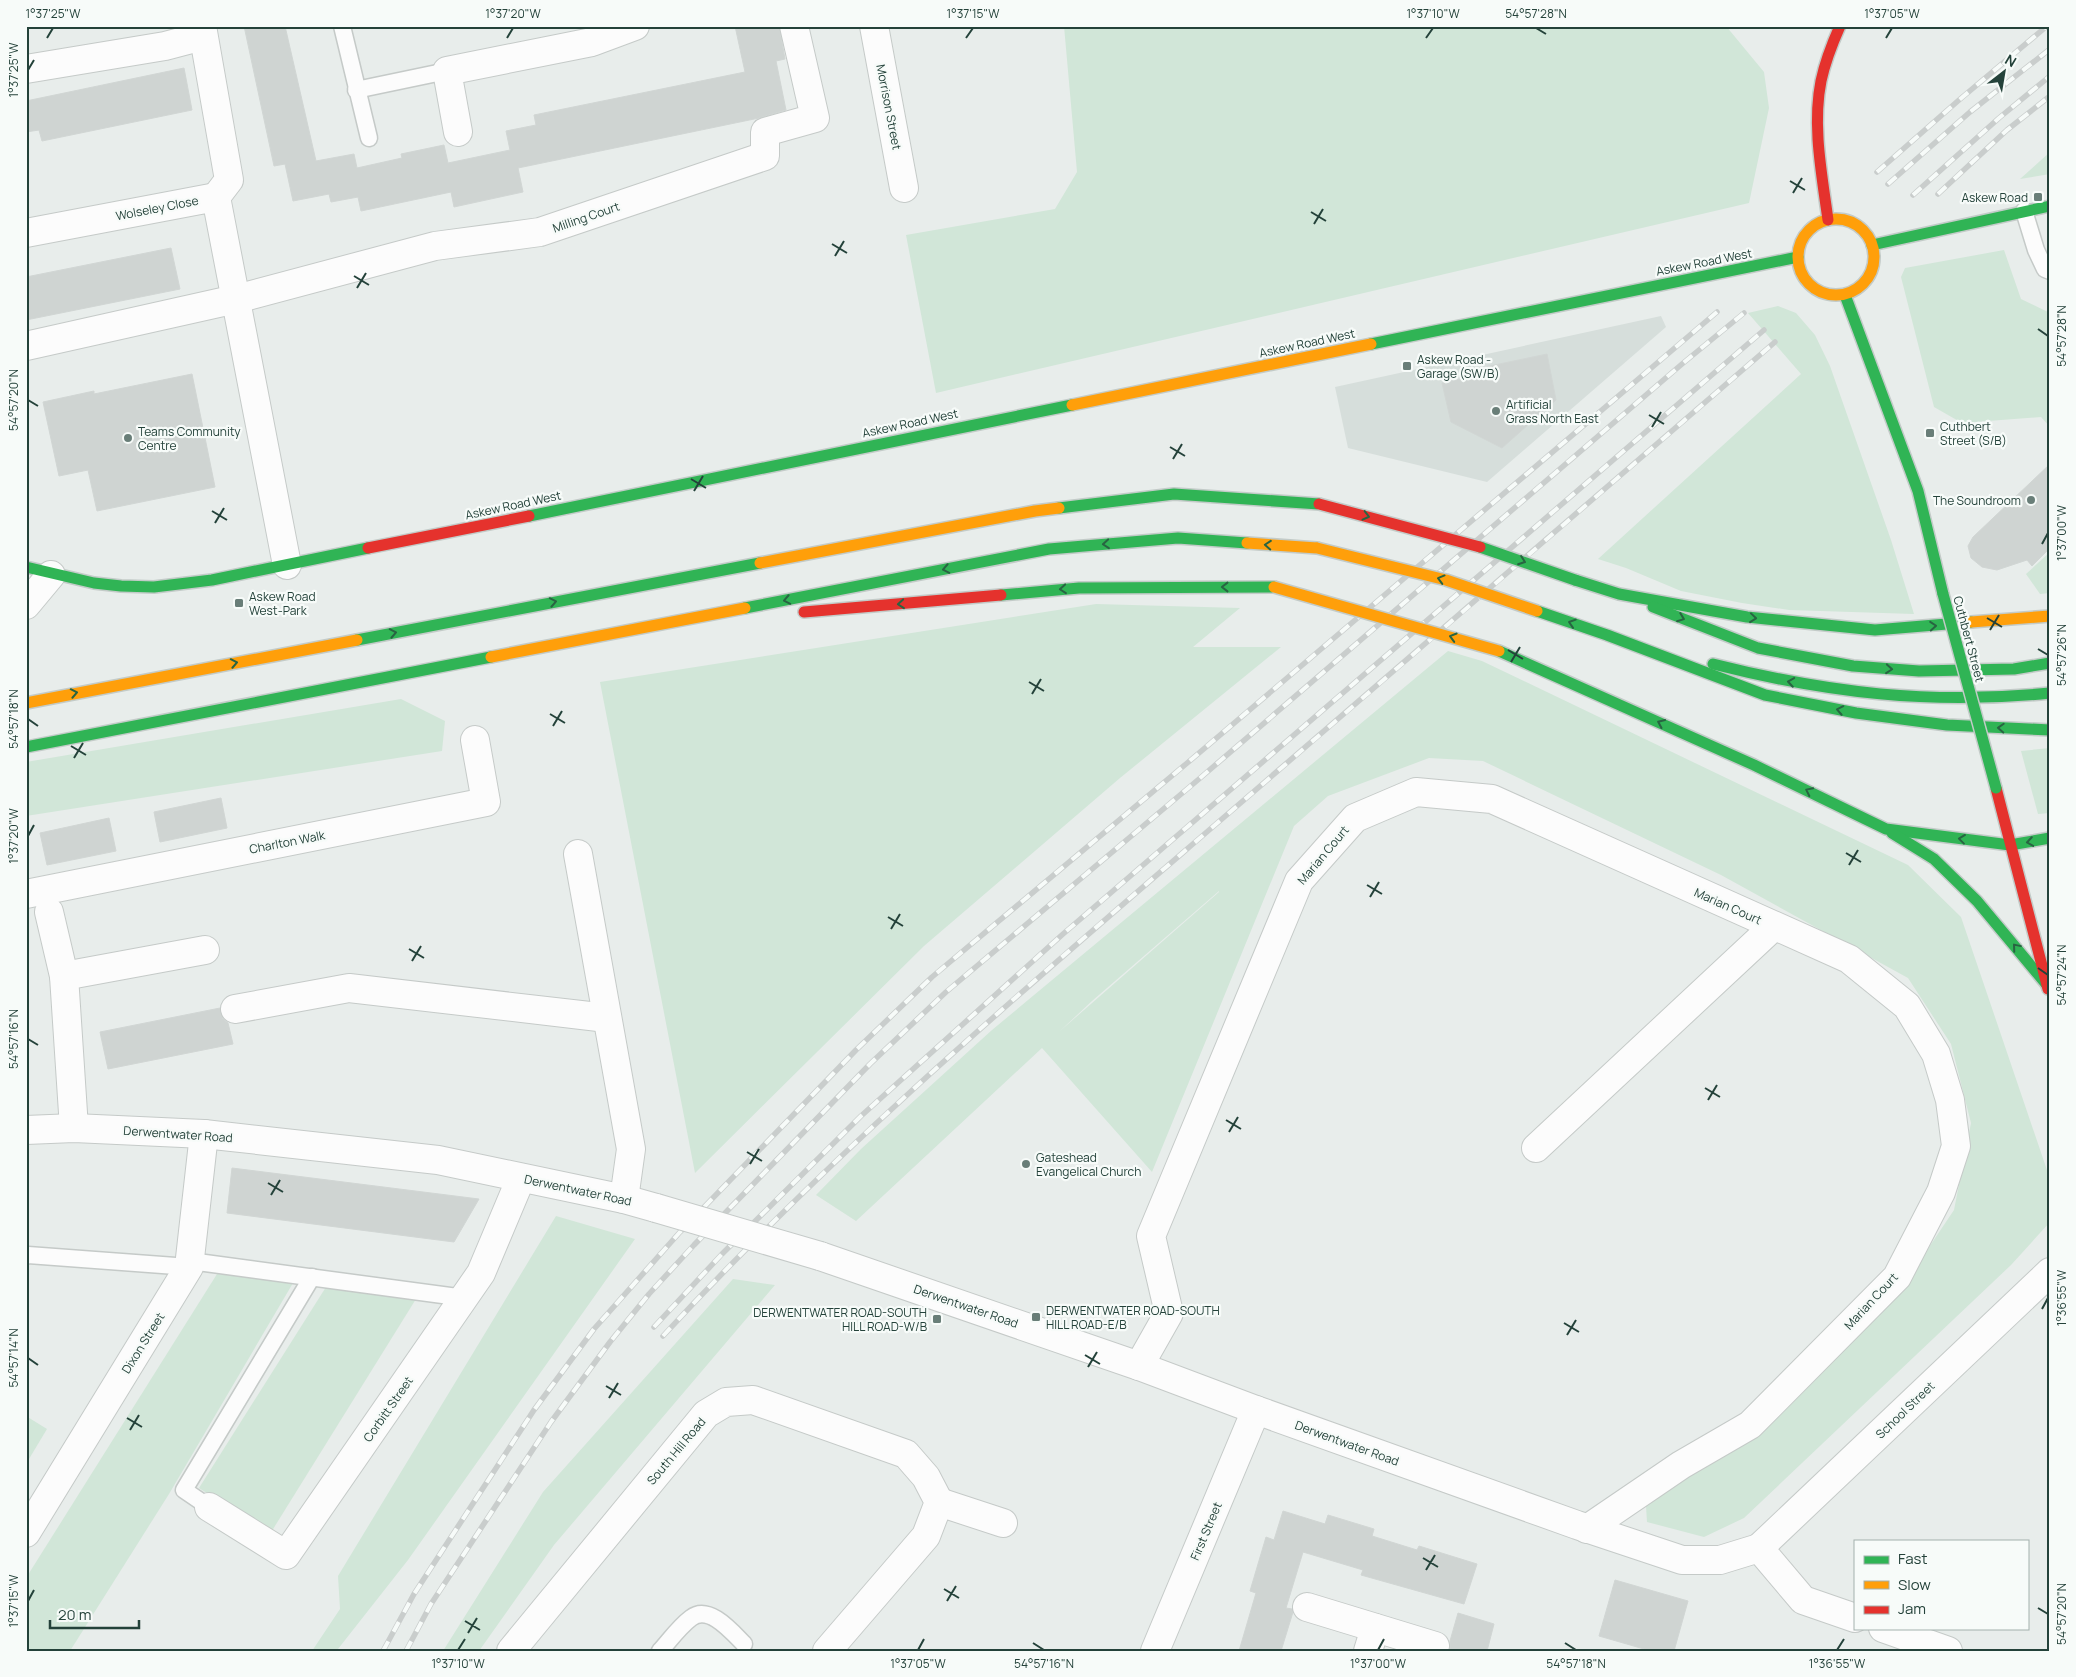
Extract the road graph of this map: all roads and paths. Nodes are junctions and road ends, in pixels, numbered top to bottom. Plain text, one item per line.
1 (342, 26) edge
2 (636, 26) edge
3 (794, 26) edge
4 (874, 26) edge
5 (1840, 26) edge
6 (202, 31) edge
7 (26, 70) edge
8 (447, 71) junction
9 (356, 90) junction
10 (458, 132) dead end
11 (369, 138) dead end
12 (904, 188) dead end
13 (216, 197) junction
14 (2050, 206) edge
15 (2024, 211) junction
16 (1828, 220) junction
17 (26, 233) edge
18 (1872, 245) junction
19 (1798, 257) junction
20 (2050, 271) edge
21 (1845, 295) junction
22 (236, 298) junction
23 (26, 346) edge
24 (287, 565) junction
25 (38, 571) edge
26 (1619, 594) junction
27 (26, 605) edge
28 (796, 613) dead end
29 (767, 615) dead end
30 (2050, 616) edge
31 (660, 624) junction
32 (1608, 635) junction
33 (2050, 664) edge
34 (2050, 693) edge
35 (26, 702) edge
36 (2050, 730) edge
37 (475, 740) dead end
38 (26, 747) edge
39 (1886, 829) junction
40 (2050, 838) edge
41 (2010, 845) junction
42 (578, 854) dead end
43 (26, 894) edge
44 (49, 912) dead end
45 (1774, 926) junction
46 (205, 950) dead end
47 (2050, 954) edge
48 (64, 976) junction
49 (2048, 990) edge
50 (235, 1009) dead end
51 (607, 1018) junction
52 (74, 1128) junction
53 (26, 1130) edge
54 (204, 1134) junction
55 (1536, 1148) dead end
56 (521, 1178) junction
57 (624, 1199) junction
58 (26, 1256) edge
59 (190, 1264) junction
60 (2050, 1272) edge
61 (312, 1277) junction
62 (465, 1298) junction
63 (1139, 1366) junction
64 (1256, 1410) junction
65 (939, 1502) junction
66 (209, 1508) joint
67 (1003, 1523) dead end
68 (1587, 1529) junction
69 (26, 1533) edge
70 (1760, 1548) junction
71 (1307, 1607) dead end
72 (1854, 1618) edge
73 (1890, 1630) edge
74 (1372, 1639) edge
75 (744, 1644) dead end
76 (1435, 1646) dead end
77 (512, 1651) edge
78 (660, 1651) edge
79 (827, 1651) edge
80 (1155, 1651) edge
81 (1948, 1651) edge

1 - 9 lane
2 - 8 street
3 - 22 street, Milling Court
4 - 12 street, Morrison Street
5 - 16 main road
6 - 7 street
6 - 13 street
8 - 9 lane
8 - 10 street
9 - 11 lane
13 - 17 street, Wolseley Close
13 - 22 street, Wolseley Close
14 - 15 main road
15 - 18 main road
15 - 20 lane
16 - 18 main road
16 - 19 main road
18 - 21 main road
19 - 21 main road
19 - 24 main road, Askew Road West
21 - 41 main road, Cuthbert Street, bridge
22 - 23 street
22 - 24 street, Wolseley Close
24 - 25 main road, Askew Road West
25 - 27 street
26 -> 30 main road
26 -> 33 main road
35 -> 26 main road, bridge
39 -> 28 main road, bridge
29 - 31 main road
32 -> 31 main road, bridge
31 - 38 main road
34 -> 32 main road
36 -> 32 main road
37 - 43 street, Charlton Walk
41 -> 39 main road
49 -> 39 main road
40 -> 41 main road
41 - 49 main road, Cuthbert Street
42 - 51 street
44 - 48 street
45 - 55 street, Marian Court
45 - 63 street, Marian Court
45 - 68 street, Marian Court
46 - 48 street
47 - 49 main road
48 - 52 street
50 - 51 street
51 - 57 street
52 - 53 street, Derwentwater Road
52 - 54 street, Derwentwater Road
54 - 56 street, Derwentwater Road
54 - 59 street, Dixon Street
56 - 57 street, Derwentwater Road
56 - 62 street, Corbitt Street
57 - 63 street, Derwentwater Road, bridge
58 - 59 lane
59 - 61 lane
59 - 69 street, Dixon Street
60 - 70 street, School Street
61 - 62 lane
61 - 66 lane
62 - 66 street, Corbitt Street
63 - 64 street, Derwentwater Road
64 - 68 street, Derwentwater Road
64 - 80 street, First Street
65 - 67 street
65 - 77 street, South Hill Road
65 - 79 street
68 - 70 street, Derwentwater Road
70 - 72 street
71 - 74 street
73 - 81 street
74 - 76 street
75 - 78 lane

